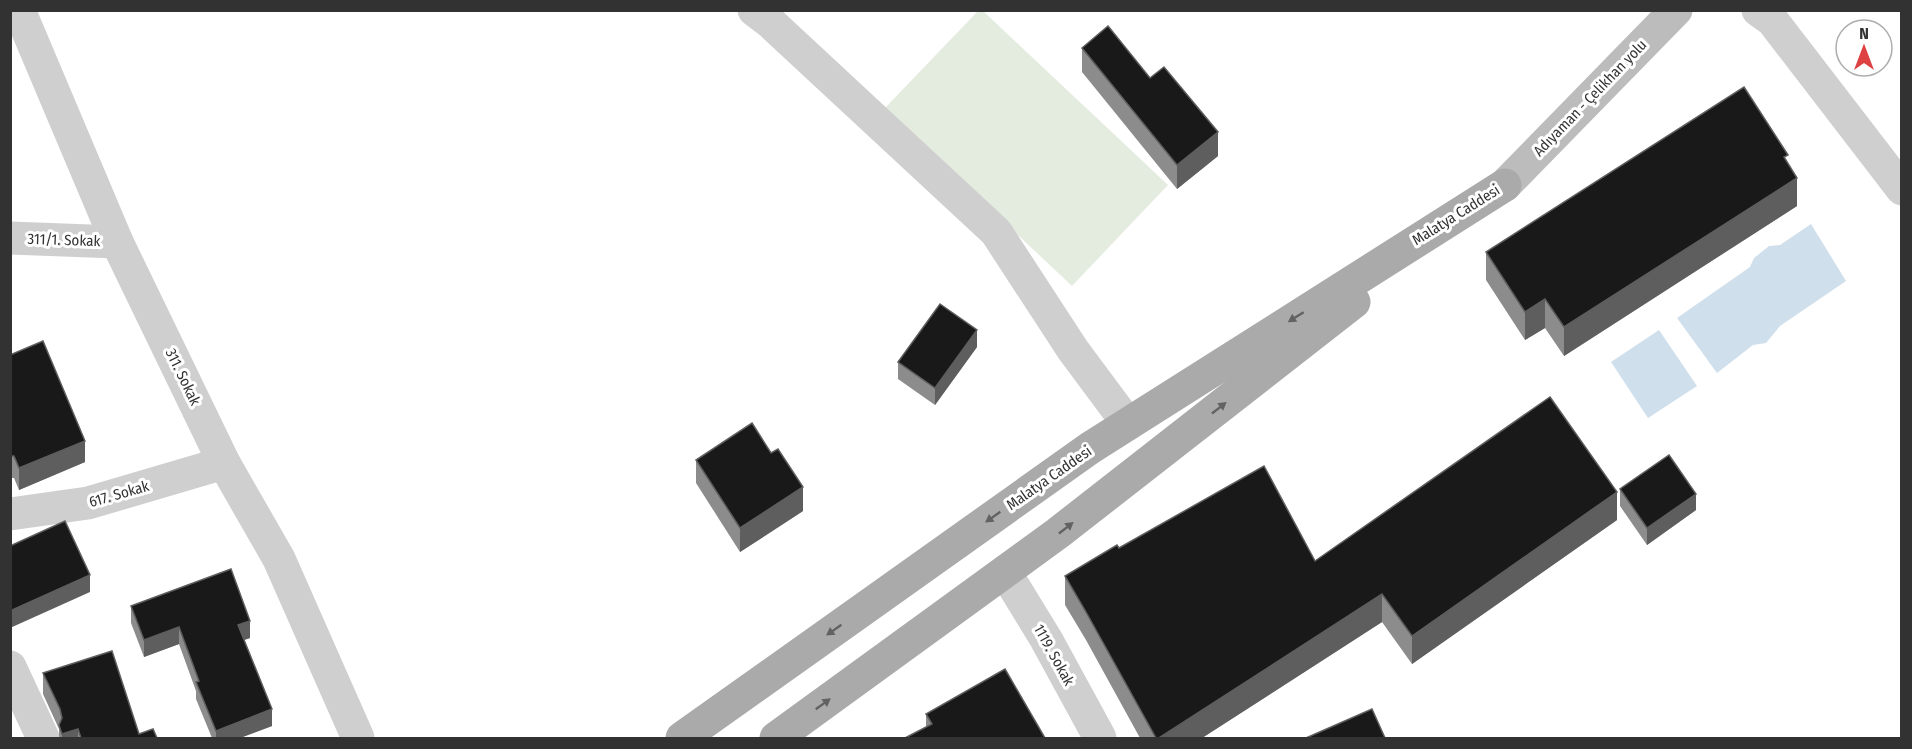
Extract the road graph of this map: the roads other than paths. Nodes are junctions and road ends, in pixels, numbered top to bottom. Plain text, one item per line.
1 (19, 10) edge
2 (754, 10) edge
3 (1676, 10) edge
4 (1758, 10) edge
5 (1505, 184) junction
6 (1902, 189) edge
7 (10, 238) edge
8 (117, 242) junction
9 (1128, 424) junction
10 (224, 463) junction
11 (10, 514) edge
12 (1005, 572) junction
13 (10, 667) edge
14 (43, 738) edge
15 (358, 738) edge
16 (682, 738) edge
17 (776, 738) edge
18 (1100, 738) edge

1 - 8 street, 311. Sokak
2 - 9 street
3 - 5 main road, Adıyaman - Çelikhan yolu
4 - 6 street
5 -> 9 main road, Malatya Caddesi
12 -> 5 main road, Malatya Caddesi
7 - 8 street, 311/1. Sokak
8 - 10 street, 311. Sokak
9 -> 16 main road, Malatya Caddesi
10 - 11 street, 617. Sokak
10 - 15 street, 311. Sokak
17 -> 12 main road, Malatya Caddesi
12 - 18 street, 1119. Sokak
13 - 14 street

